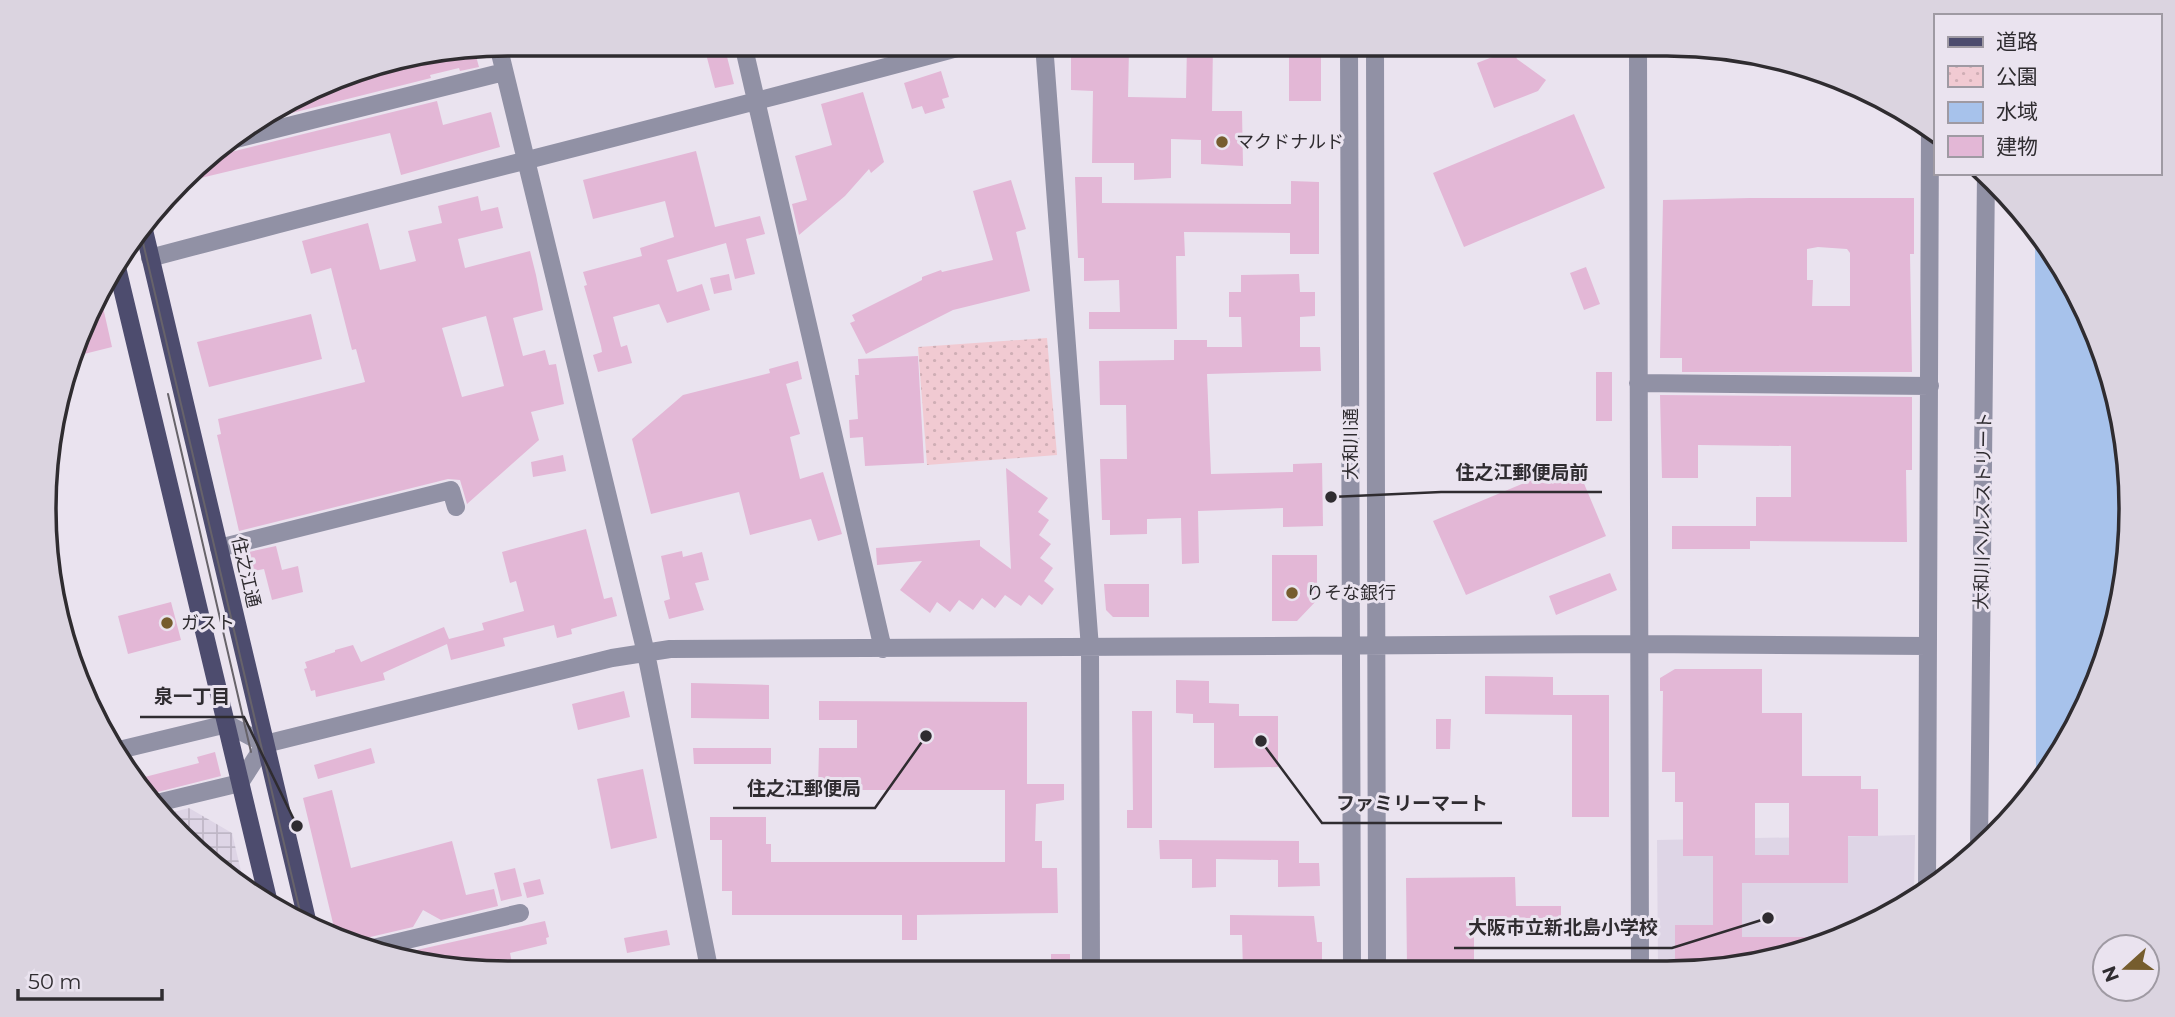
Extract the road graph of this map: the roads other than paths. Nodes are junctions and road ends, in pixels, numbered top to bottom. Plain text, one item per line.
1 (500, 56) edge
2 (746, 56) edge
3 (928, 56) edge
4 (1045, 56) edge
5 (1349, 56) edge
6 (1375, 56) edge
7 (1638, 56) edge
8 (504, 72) junction
9 (758, 102) junction
10 (254, 135) edge
11 (1930, 141) edge
12 (523, 159) junction
13 (1986, 189) edge
14 (146, 239) edge
15 (150, 258) junction
16 (120, 277) edge
17 (1638, 383) junction
18 (1930, 386) junction
19 (456, 507) dead end
20 (219, 548) junction
21 (1639, 644) junction
22 (1352, 646) junction
23 (1376, 646) junction
24 (1928, 646) junction
25 (1090, 648) junction
26 (883, 649) junction
27 (646, 653) junction
28 (227, 724) junction
29 (265, 744) junction
30 (125, 749) edge
31 (240, 783) junction
32 (164, 801) edge
33 (1979, 835) edge
34 (1927, 878) edge
35 (266, 890) edge
36 (305, 913) edge
37 (520, 913) dead end
38 (387, 945) edge
39 (708, 961) edge
40 (1091, 961) edge
41 (1352, 961) edge
42 (1377, 961) edge
43 (1640, 961) edge

1 - 8 street
2 - 9 street
3 - 9 street
4 - 25 street
5 - 22 street, 大和川通
6 - 23 street, 大和川通
7 - 17 street
8 - 10 street
8 - 12 street
9 - 12 street
9 - 26 street
11 - 18 street
12 - 15 street
12 - 27 street
13 - 33 street, 大和川ヘルスストリート
14 - 15 main road, 住之江通
15 - 20 main road, 住之江通
16 - 28 main road
17 - 18 street
17 - 21 street
18 - 24 street
19 - 20 street
20 - 29 main road, 住之江通
21 - 23 street
21 - 24 street
21 - 43 street
22 - 23 street
22 - 25 street
22 - 41 street, 大和川通
23 - 42 street, 大和川通
24 - 34 street
25 - 26 street
25 - 40 street
26 - 27 street
27 - 29 street
27 - 39 street
28 - 29 street
28 - 30 street
28 - 31 main road
29 - 31 street
29 - 36 main road, 住之江通
31 - 32 street
31 - 35 main road
37 - 38 street

